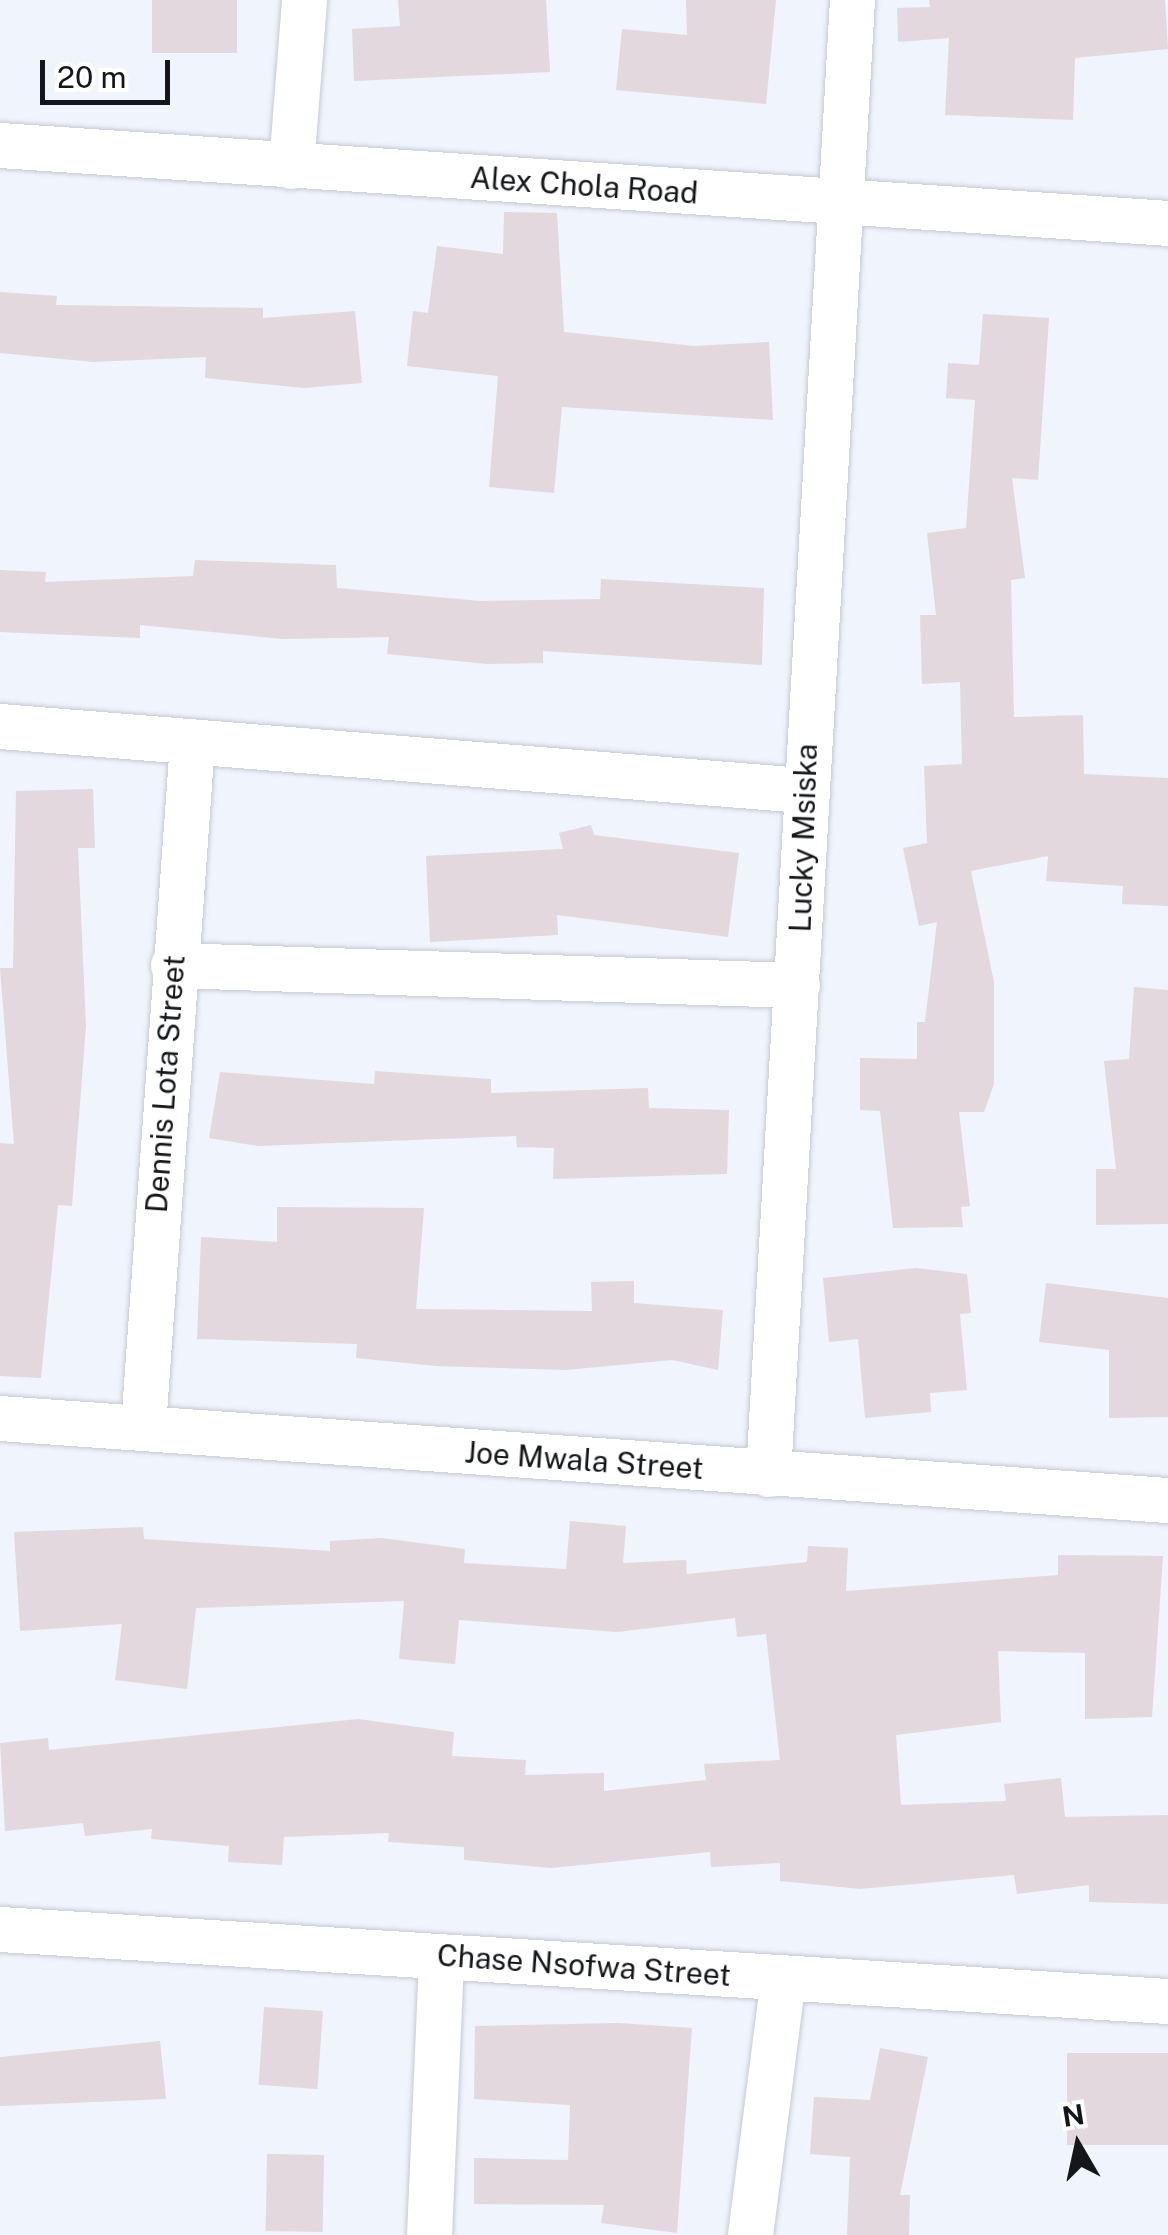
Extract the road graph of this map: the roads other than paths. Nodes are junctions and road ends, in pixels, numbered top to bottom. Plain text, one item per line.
1 (304, 0) edge
2 (852, 0) edge
3 (0, 145) edge
4 (291, 166) junction
5 (844, 202) junction
6 (1168, 222) edge
7 (0, 726) edge
8 (192, 742) junction
9 (804, 790) junction
10 (173, 965) junction
11 (798, 985) junction
12 (0, 1418) edge
13 (142, 1426) junction
14 (768, 1474) junction
15 (1168, 1500) edge
16 (0, 1929) edge
17 (441, 1956) junction
18 (783, 1977) junction
19 (1168, 2001) edge
20 (429, 2235) edge
21 (750, 2235) edge

1 - 4 street
2 - 5 street, Lucky Msiska
3 - 4 street, Alex Chola Road
4 - 5 street, Alex Chola Road
5 - 6 street, Alex Chola Road
5 - 9 street, Lucky Msiska
7 - 8 street
8 - 9 street
8 - 10 street, Dennis Lota Street
9 - 11 street, Lucky Msiska
10 - 11 street
10 - 13 street, Dennis Lota Street
11 - 14 street, Lucky Msiska
12 - 13 street, Joe Mwala Street
13 - 14 street, Joe Mwala Street
14 - 15 street, Joe Mwala Street
16 - 17 street, Chase Nsofwa Street
17 - 18 street, Chase Nsofwa Street
17 - 20 street
18 - 19 street, Chase Nsofwa Street
18 - 21 street

